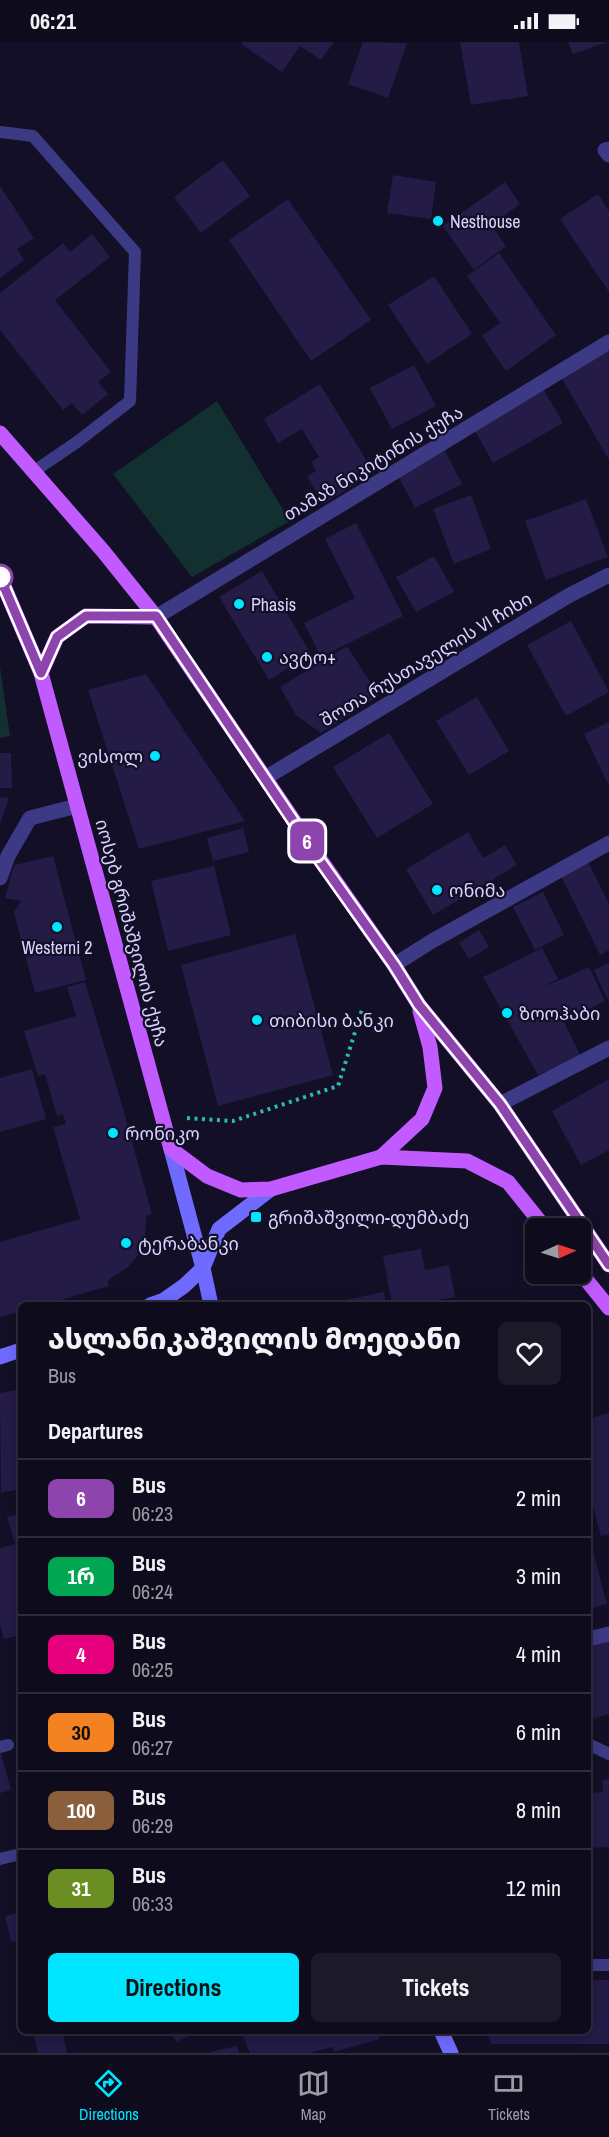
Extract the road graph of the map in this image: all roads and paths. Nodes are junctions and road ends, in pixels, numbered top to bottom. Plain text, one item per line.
1 (0, 132) edge
2 (609, 149) edge
3 (609, 155) edge
4 (609, 342) edge
5 (0, 433) edge
6 (33, 472) junction
7 (609, 575) edge
8 (0, 577) edge
9 (156, 616) junction
10 (41, 673) junction
11 (265, 778) junction
12 (77, 806) junction
13 (609, 843) edge
14 (4, 855) edge
15 (0, 878) edge
16 (394, 965) junction
17 (419, 1005) junction
18 (362, 1010) dead end
19 (609, 1048) edge
20 (500, 1104) junction
21 (187, 1118) dead end
22 (171, 1149) junction
23 (381, 1157) junction
24 (271, 1189) junction
25 (537, 1218) edge
26 (609, 1265) edge
27 (203, 1268) junction
28 (590, 1284) edge
29 (156, 1302) edge
30 (210, 1302) edge
31 (609, 1308) edge
32 (18, 1351) edge
33 (0, 1357) edge
34 (609, 1634) edge
35 (591, 1638) edge
36 (591, 1745) edge
37 (609, 1754) edge
38 (18, 1855) edge
39 (0, 1859) edge
40 (591, 1965) edge
41 (609, 1965) edge
42 (442, 2034) edge
43 (451, 2053) edge

1 - 6 lane
2 - 3 street
4 - 9 street, თამაზ ნიკიტინის ქუჩა
5 - 6 main road
6 - 9 main road
7 - 11 street, შოთა რუსთაველის VI ჩიხი
8 - 10 main road, იოსებ გრიშაშვილის ქუჩა
9 - 10 main road
9 - 11 main road
10 - 12 main road, იოსებ გრიშაშვილის ქუჩა
11 - 16 main road
12 - 14 street
12 - 22 main road, იოსებ გრიშაშვილის ქუჩა
13 - 16 street
14 - 15 street
16 - 17 main road
17 - 20 main road
17 - 23 main road
18 - 21 path
19 - 20 street
20 - 26 main road
22 - 24 main road
22 - 27 main road, იოსებ გრიშაშვილის ქუჩა
23 - 24 main road
23 - 25 main road
24 - 27 main road
27 - 29 main road
27 - 30 main road, იოსებ გრიშაშვილის ქუჩა
28 - 31 main road
32 - 33 main road
34 - 35 street
36 - 37 lane
38 - 39 lane
40 - 41 lane
42 - 43 main road

